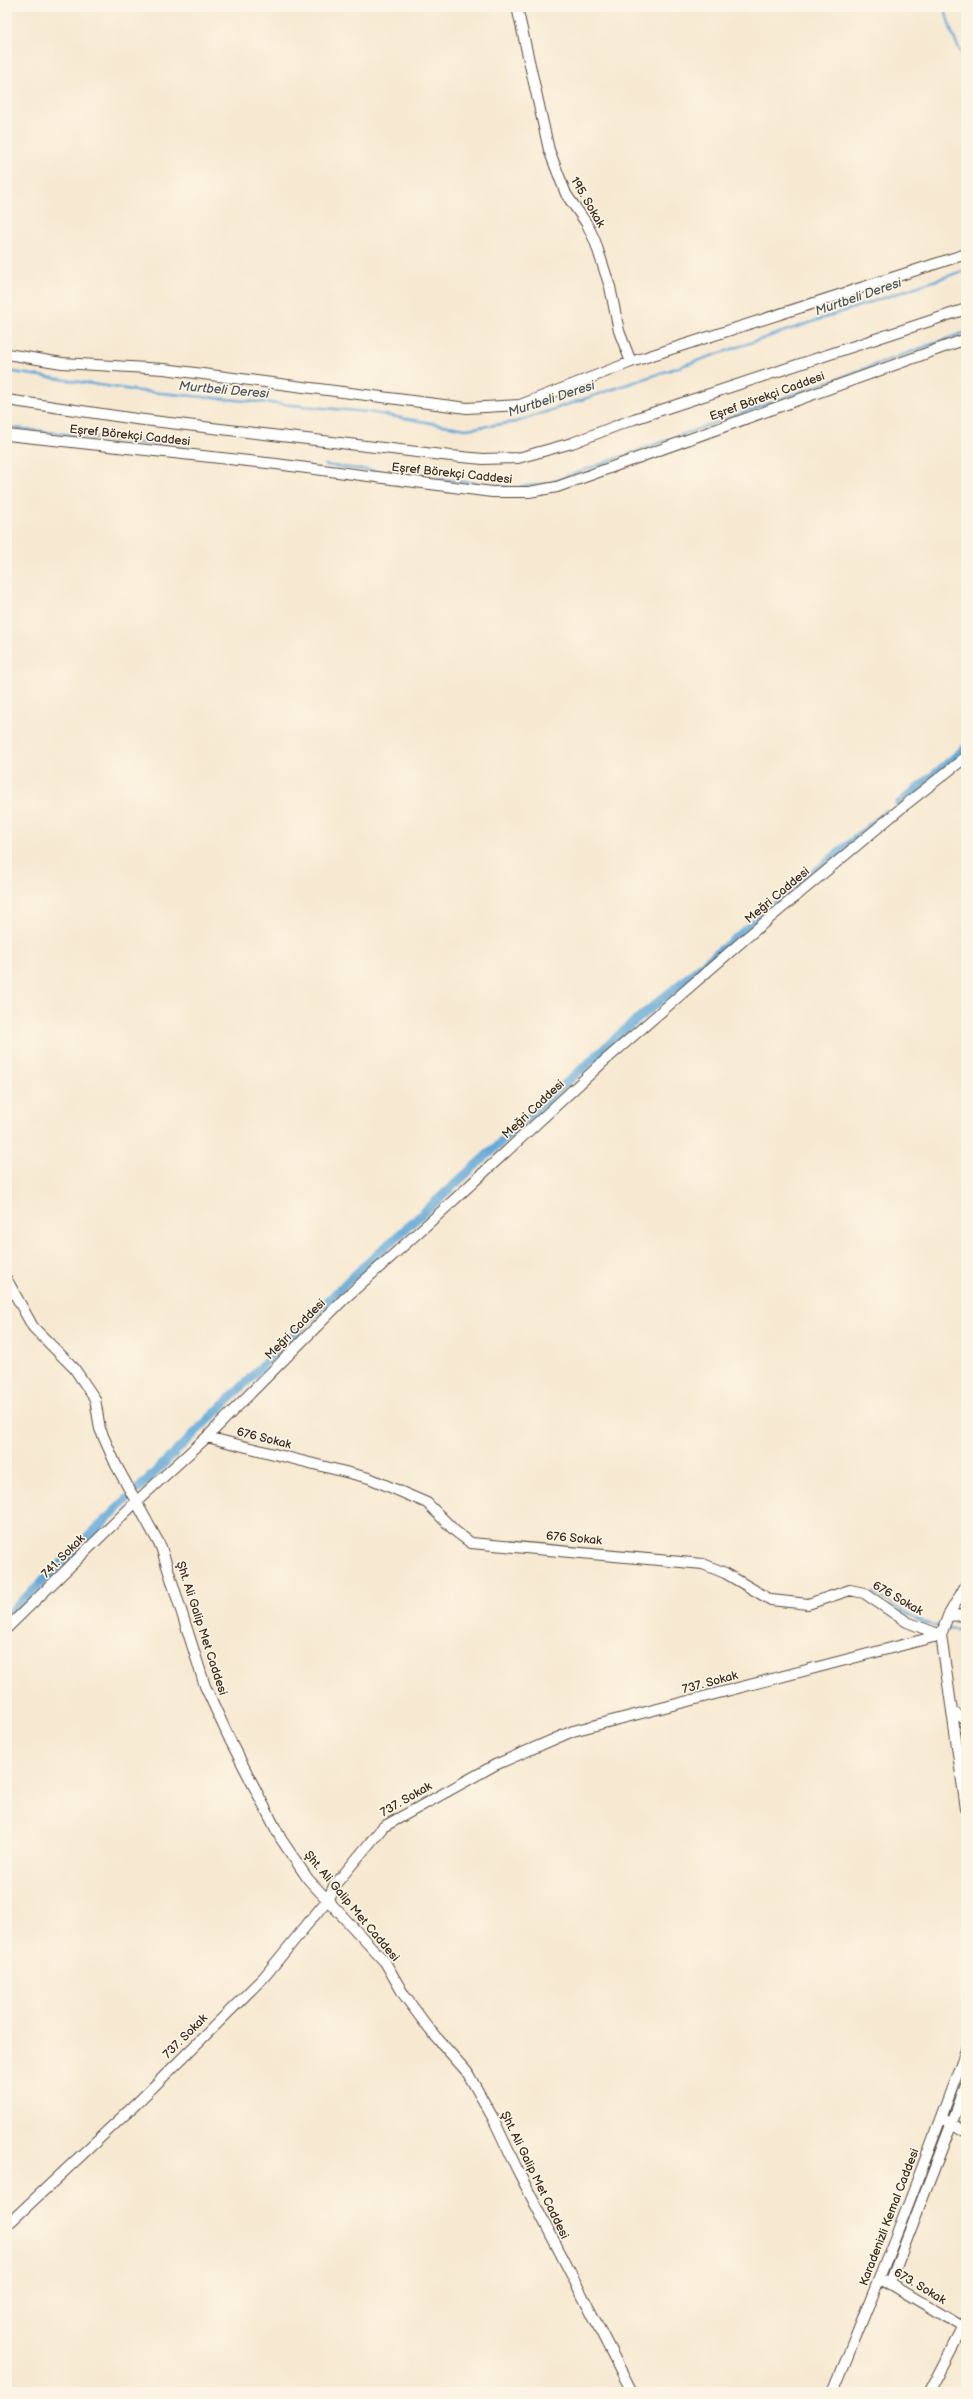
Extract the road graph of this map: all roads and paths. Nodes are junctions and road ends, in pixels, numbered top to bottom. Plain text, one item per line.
1 (517, 7) edge
2 (966, 254) edge
3 (966, 309) edge
4 (966, 339) edge
5 (7, 354) edge
6 (631, 362) junction
7 (7, 400) edge
8 (7, 435) edge
9 (966, 757) edge
10 (7, 1280) edge
11 (207, 1437) junction
12 (137, 1501) junction
13 (966, 1585) edge
14 (966, 1615) edge
15 (944, 1627) junction
16 (7, 1628) edge
17 (952, 1712) junction
18 (966, 1718) edge
19 (966, 1809) edge
20 (328, 1899) junction
21 (966, 2050) edge
22 (966, 2086) edge
23 (941, 2117) junction
24 (951, 2122) junction
25 (966, 2132) edge
26 (7, 2225) edge
27 (885, 2280) junction
28 (965, 2326) edge
29 (632, 2392) edge
30 (833, 2392) edge
31 (929, 2392) edge

1 - 6 street, 195. Sokak
2 - 6 street
3 - 7 street
4 - 8 street, Eşref Börekçi Caddesi
5 - 6 street
9 - 11 street, Meğri Caddesi
10 - 12 street, Şht. Ali Galip Met Caddesi
11 - 12 street, Meğri Caddesi
11 - 15 street, 676 Sokak
12 - 16 street, 741. Sokak
12 - 20 street, Şht. Ali Galip Met Caddesi
13 - 15 street
14 - 15 street
15 - 17 street
15 - 20 street, 737. Sokak
17 - 18 street
17 - 19 street
20 - 26 street, 737. Sokak
20 - 29 street, Şht. Ali Galip Met Caddesi
21 - 23 street, Karadenizli Kemal Caddesi
22 - 24 street
23 - 24 street
23 - 27 street, Karadenizli Kemal Caddesi
24 - 25 street
24 - 27 street
27 - 28 street, 673. Sokak
27 - 30 street, Karadenizli Kemal Caddesi
28 - 31 street

